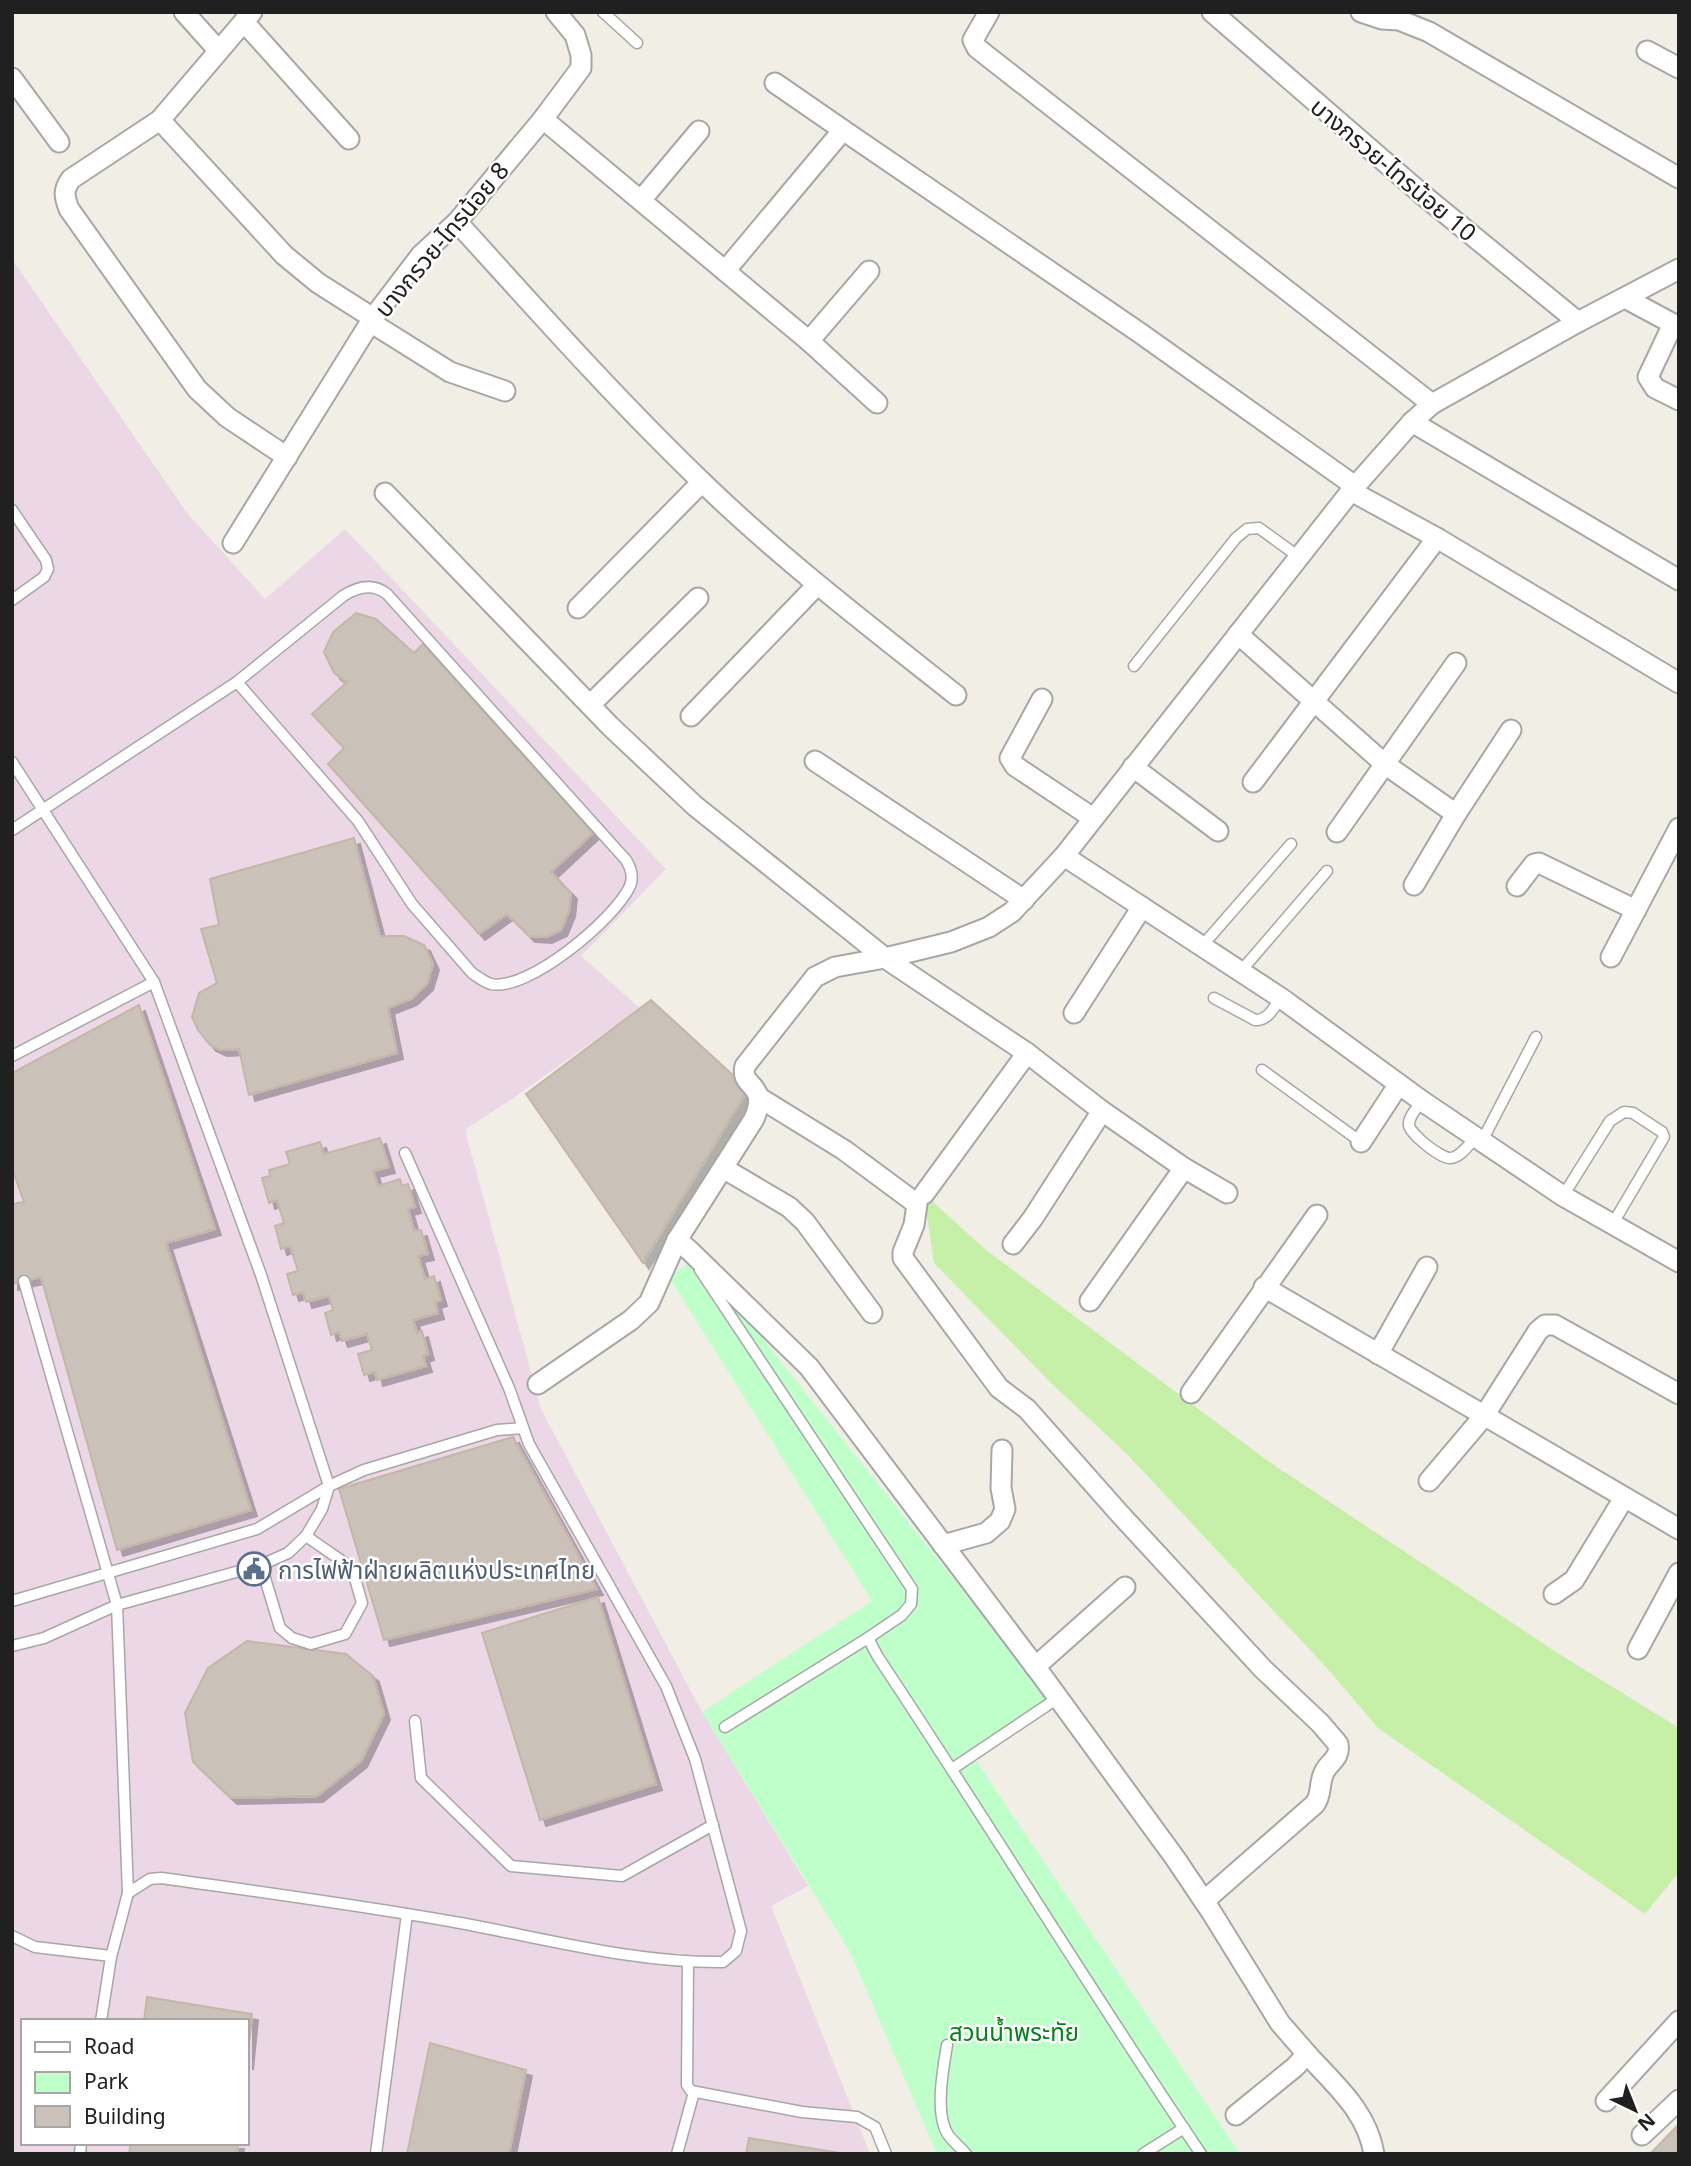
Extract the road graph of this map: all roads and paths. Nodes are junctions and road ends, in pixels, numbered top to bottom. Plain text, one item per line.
1 (184, 12) edge
2 (556, 12) edge
3 (603, 12) edge
4 (989, 12) edge
5 (1212, 12) edge
6 (1361, 12) edge
7 (248, 17) edge
8 (637, 43) dead end
9 (218, 50) junction
10 (1647, 51) dead end
11 (1679, 68) edge
12 (12, 78) edge
13 (775, 83) dead end
14 (543, 119) junction
15 (160, 120) junction
16 (843, 130) junction
17 (699, 131) dead end
18 (349, 139) dead end
19 (59, 142) dead end
20 (1679, 178) edge
21 (642, 199) junction
22 (457, 222) junction
23 (1679, 269) edge
24 (725, 271) junction
25 (869, 271) dead end
26 (1625, 298) junction
27 (372, 320) junction
28 (1578, 322) junction
29 (1676, 325) edge
30 (809, 341) junction
31 (505, 391) dead end
32 (1679, 400) edge
33 (877, 402) dead end
34 (1432, 404) junction
35 (1412, 422) junction
36 (287, 457) junction
37 (702, 482) junction
38 (1353, 488) junction
39 (385, 493) dead end
40 (12, 510) edge
41 (1437, 538) junction
42 (233, 543) dead end
43 (1298, 557) junction
44 (1679, 580) edge
45 (817, 585) junction
46 (698, 598) dead end
47 (12, 600) edge
48 (578, 608) dead end
49 (1238, 634) junction
50 (1456, 663) dead end
51 (1134, 666) dead end
52 (237, 682) junction
53 (1679, 684) edge
54 (956, 695) dead end
55 (1042, 699) dead end
56 (1313, 701) junction
57 (590, 705) junction
58 (691, 716) dead end
59 (1511, 730) dead end
60 (815, 761) dead end
61 (12, 762) edge
62 (1386, 765) junction
63 (1133, 767) junction
64 (1253, 782) dead end
65 (44, 809) junction
66 (1456, 814) junction
67 (1093, 818) junction
68 (1679, 828) edge
69 (12, 830) edge
70 (1219, 831) dead end
71 (1337, 832) dead end
72 (1291, 844) dead end
73 (1064, 856) junction
74 (1327, 871) dead end
75 (1414, 885) dead end
76 (1517, 886) dead end
77 (1024, 900) junction
78 (1142, 907) junction
79 (1636, 910) junction
80 (1202, 946) junction
81 (1611, 957) dead end
82 (885, 958) junction
83 (1241, 971) junction
84 (154, 982) junction
85 (1214, 998) dead end
86 (1281, 998) junction
87 (1074, 1013) dead end
88 (1535, 1037) dead end
89 (14, 1051) edge
90 (1027, 1053) junction
91 (1262, 1070) dead end
92 (1399, 1084) junction
93 (760, 1098) junction
94 (1422, 1101) junction
95 (1102, 1111) junction
96 (1479, 1139) junction
97 (1361, 1142) joint
98 (405, 1153) dead end
99 (723, 1168) junction
100 (1184, 1168) junction
101 (1227, 1193) dead end
102 (925, 1194) dead end
103 (1563, 1196) junction
104 (1317, 1215) dead end
105 (1612, 1224) junction
106 (1013, 1244) dead end
107 (683, 1245) junction
108 (1679, 1262) edge
109 (1427, 1267) dead end
110 (24, 1281) dead end
111 (1264, 1287) junction
112 (1090, 1301) dead end
113 (873, 1313) dead end
114 (1378, 1354) junction
115 (538, 1384) dead end
116 (1191, 1393) dead end
117 (1679, 1394) edge
118 (1484, 1416) junction
119 (523, 1428) junction
120 (1002, 1450) dead end
121 (1429, 1481) dead end
122 (329, 1486) junction
123 (1624, 1498) junction
124 (1679, 1530) edge
125 (306, 1536) junction
126 (943, 1545) junction
127 (261, 1565) junction
128 (108, 1573) junction
129 (1679, 1573) edge
130 (1125, 1587) dead end
131 (1553, 1594) dead end
132 (12, 1601) edge
133 (117, 1605) junction
134 (868, 1638) junction
135 (12, 1646) edge
136 (1638, 1649) dead end
137 (1035, 1667) junction
138 (1058, 1698) junction
139 (415, 1721) dead end
140 (725, 1727) dead end
141 (953, 1769) junction
142 (713, 1825) junction
143 (128, 1893) junction
144 (1204, 1901) junction
145 (407, 1913) junction
146 (12, 1936) edge
147 (111, 1956) junction
148 (688, 1962) junction
149 (101, 2019) edge
150 (1679, 2021) edge
151 (947, 2045) dead end
152 (1307, 2054) junction
153 (694, 2092) junction
154 (1679, 2100) edge
155 (1606, 2101) dead end
156 (1236, 2115) dead end
157 (1184, 2128) junction
158 (1642, 2135) dead end
159 (376, 2154) edge
160 (677, 2154) edge
161 (886, 2154) edge
162 (966, 2154) edge
163 (1143, 2154) edge
164 (1201, 2154) edge
165 (1374, 2154) edge

1 - 9 street
2 - 14 street, บางกรวย-ไทรน้อย 8
3 - 8 lane
4 - 34 street
5 - 28 street, บางกรวย-ไทรน้อย 10
6 - 20 street
7 - 9 street
7 - 18 street
9 - 15 street
10 - 11 street
12 - 19 street
13 - 16 street
14 - 21 street
14 - 22 street, บางกรวย-ไทรน้อย 8
15 - 27 street
15 - 36 street
16 - 24 street
16 - 38 street
17 - 21 street
21 - 24 street
22 - 27 street, บางกรวย-ไทรน้อย 8
22 - 37 street
23 - 26 street
24 - 30 street
25 - 30 street
26 - 28 street
26 - 29 street
27 - 31 street
27 - 36 street, บางกรวย-ไทรน้อย 8
28 - 34 street
29 - 32 street
30 - 33 street
34 - 35 street
35 - 38 street
35 - 44 street
36 - 42 street, บางกรวย-ไทรน้อย 8
37 - 45 street
37 - 48 street
38 - 41 street
38 - 43 street
39 - 57 street
40 - 47 lane
41 - 53 street
41 - 56 street
43 - 49 street
43 - 51 lane
45 - 54 street
45 - 58 street
46 - 57 street
49 - 56 street
49 - 63 street
50 - 62 street
52 - 52 lane
52 - 65 lane
55 - 67 street
56 - 62 street
56 - 64 street
57 - 82 street
59 - 66 street
60 - 77 street
61 - 65 lane
62 - 66 street
62 - 71 street
63 - 67 street
63 - 70 street
65 - 69 lane
65 - 84 lane
66 - 75 street
67 - 73 street
68 - 79 street
72 - 80 lane
73 - 77 street
73 - 78 street
74 - 83 lane
76 - 79 street
77 - 82 street
78 - 80 street
78 - 87 street
79 - 81 street
80 - 83 street
82 - 90 street
82 - 93 street
83 - 86 street
84 - 89 lane
84 - 122 lane
85 - 86 lane
86 - 92 street
88 - 96 lane
90 - 95 street
90 - 102 street
91 - 97 lane
92 - 94 street
92 - 97 street
93 - 99 street
93 - 144 street
94 - 96 street
94 - 96 lane
95 - 100 street
95 - 106 street
96 - 103 street
98 - 119 lane
99 - 107 street
99 - 113 street
100 - 101 street
100 - 112 street
103 - 105 street
103 - 105 lane
104 - 111 street
105 - 108 street
107 - 115 street
107 - 126 street
107 - 134 lane
109 - 114 street
110 - 128 lane
111 - 114 street
111 - 116 street
114 - 118 street
117 - 118 street
118 - 121 street
118 - 123 street
119 - 122 lane
119 - 142 lane
120 - 126 street
122 - 125 lane
122 - 128 lane
123 - 124 street
123 - 131 street
125 - 127 lane
125 - 127 lane
126 - 137 street
127 - 133 lane
128 - 132 lane
128 - 133 lane
129 - 136 street
130 - 137 street
133 - 135 lane
133 - 143 lane
134 - 140 lane
134 - 141 lane
137 - 138 street
138 - 141 lane
138 - 144 street
139 - 142 lane
141 - 157 lane
142 - 148 lane
143 - 145 lane
143 - 147 lane
144 - 152 street
145 - 148 lane
145 - 159 lane
146 - 147 lane
147 - 149 lane
148 - 153 lane
150 - 155 street
151 - 162 lane
152 - 156 street
152 - 165 street
153 - 160 lane
153 - 161 lane
154 - 158 street
157 - 163 lane
157 - 164 lane

